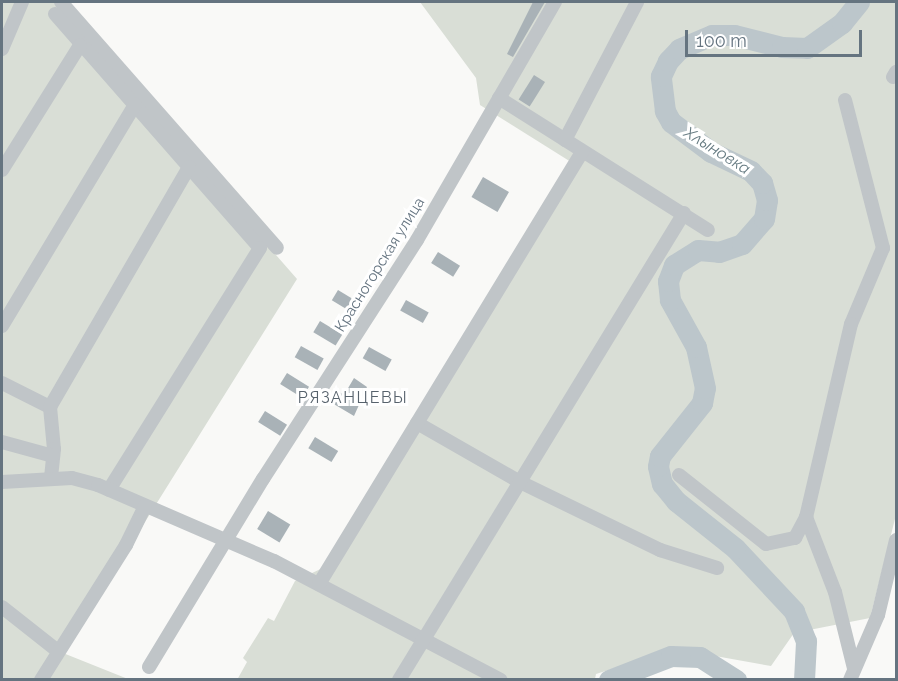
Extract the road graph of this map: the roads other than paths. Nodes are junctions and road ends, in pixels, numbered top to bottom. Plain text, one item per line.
1 (22, 2) edge
2 (555, 2) edge
3 (637, 2) edge
4 (58, 8) edge
5 (80, 45) junction
6 (2, 49) edge
7 (499, 98) junction
8 (845, 100) dead end
9 (135, 105) junction
10 (565, 140) junction
11 (582, 152) junction
12 (189, 167) junction
13 (2, 170) edge
14 (684, 213) junction
15 (708, 230) dead end
16 (276, 248) dead end
17 (2, 326) edge
18 (2, 383) edge
19 (50, 407) junction
20 (417, 423) junction
21 (2, 442) edge
22 (53, 456) junction
23 (679, 475) dead end
24 (51, 478) junction
25 (520, 482) junction
26 (4, 486) edge
27 (109, 490) junction
28 (145, 506) junction
29 (806, 518) junction
30 (897, 540) edge
31 (226, 542) junction
32 (717, 568) dead end
33 (319, 584) junction
34 (2, 607) edge
35 (424, 639) junction
36 (58, 651) junction
37 (149, 667) dead end
38 (852, 674) edge
39 (41, 680) edge
40 (399, 680) edge
41 (501, 680) edge

1 - 6 street
2 - 7 street, Красногорская улица
3 - 10 street
4 - 5 street
4 - 16 street
5 - 9 street
5 - 13 street
7 - 10 street
7 - 31 street, Красногорская улица
8 - 29 street
9 - 12 street
9 - 17 street
10 - 11 street
11 - 14 street
11 - 20 street
12 - 19 street
12 - 27 street
14 - 15 street
14 - 25 street
18 - 19 street
19 - 22 street
20 - 25 street
20 - 33 street
21 - 22 street
22 - 24 street
23 - 29 street
24 - 26 street
24 - 27 street
25 - 32 street
25 - 35 street
27 - 28 street
28 - 31 street
28 - 36 street
29 - 38 street
30 - 38 street
31 - 33 street
31 - 37 street, Красногорская улица
33 - 35 street
34 - 36 street
35 - 40 street
35 - 41 street
36 - 39 street

